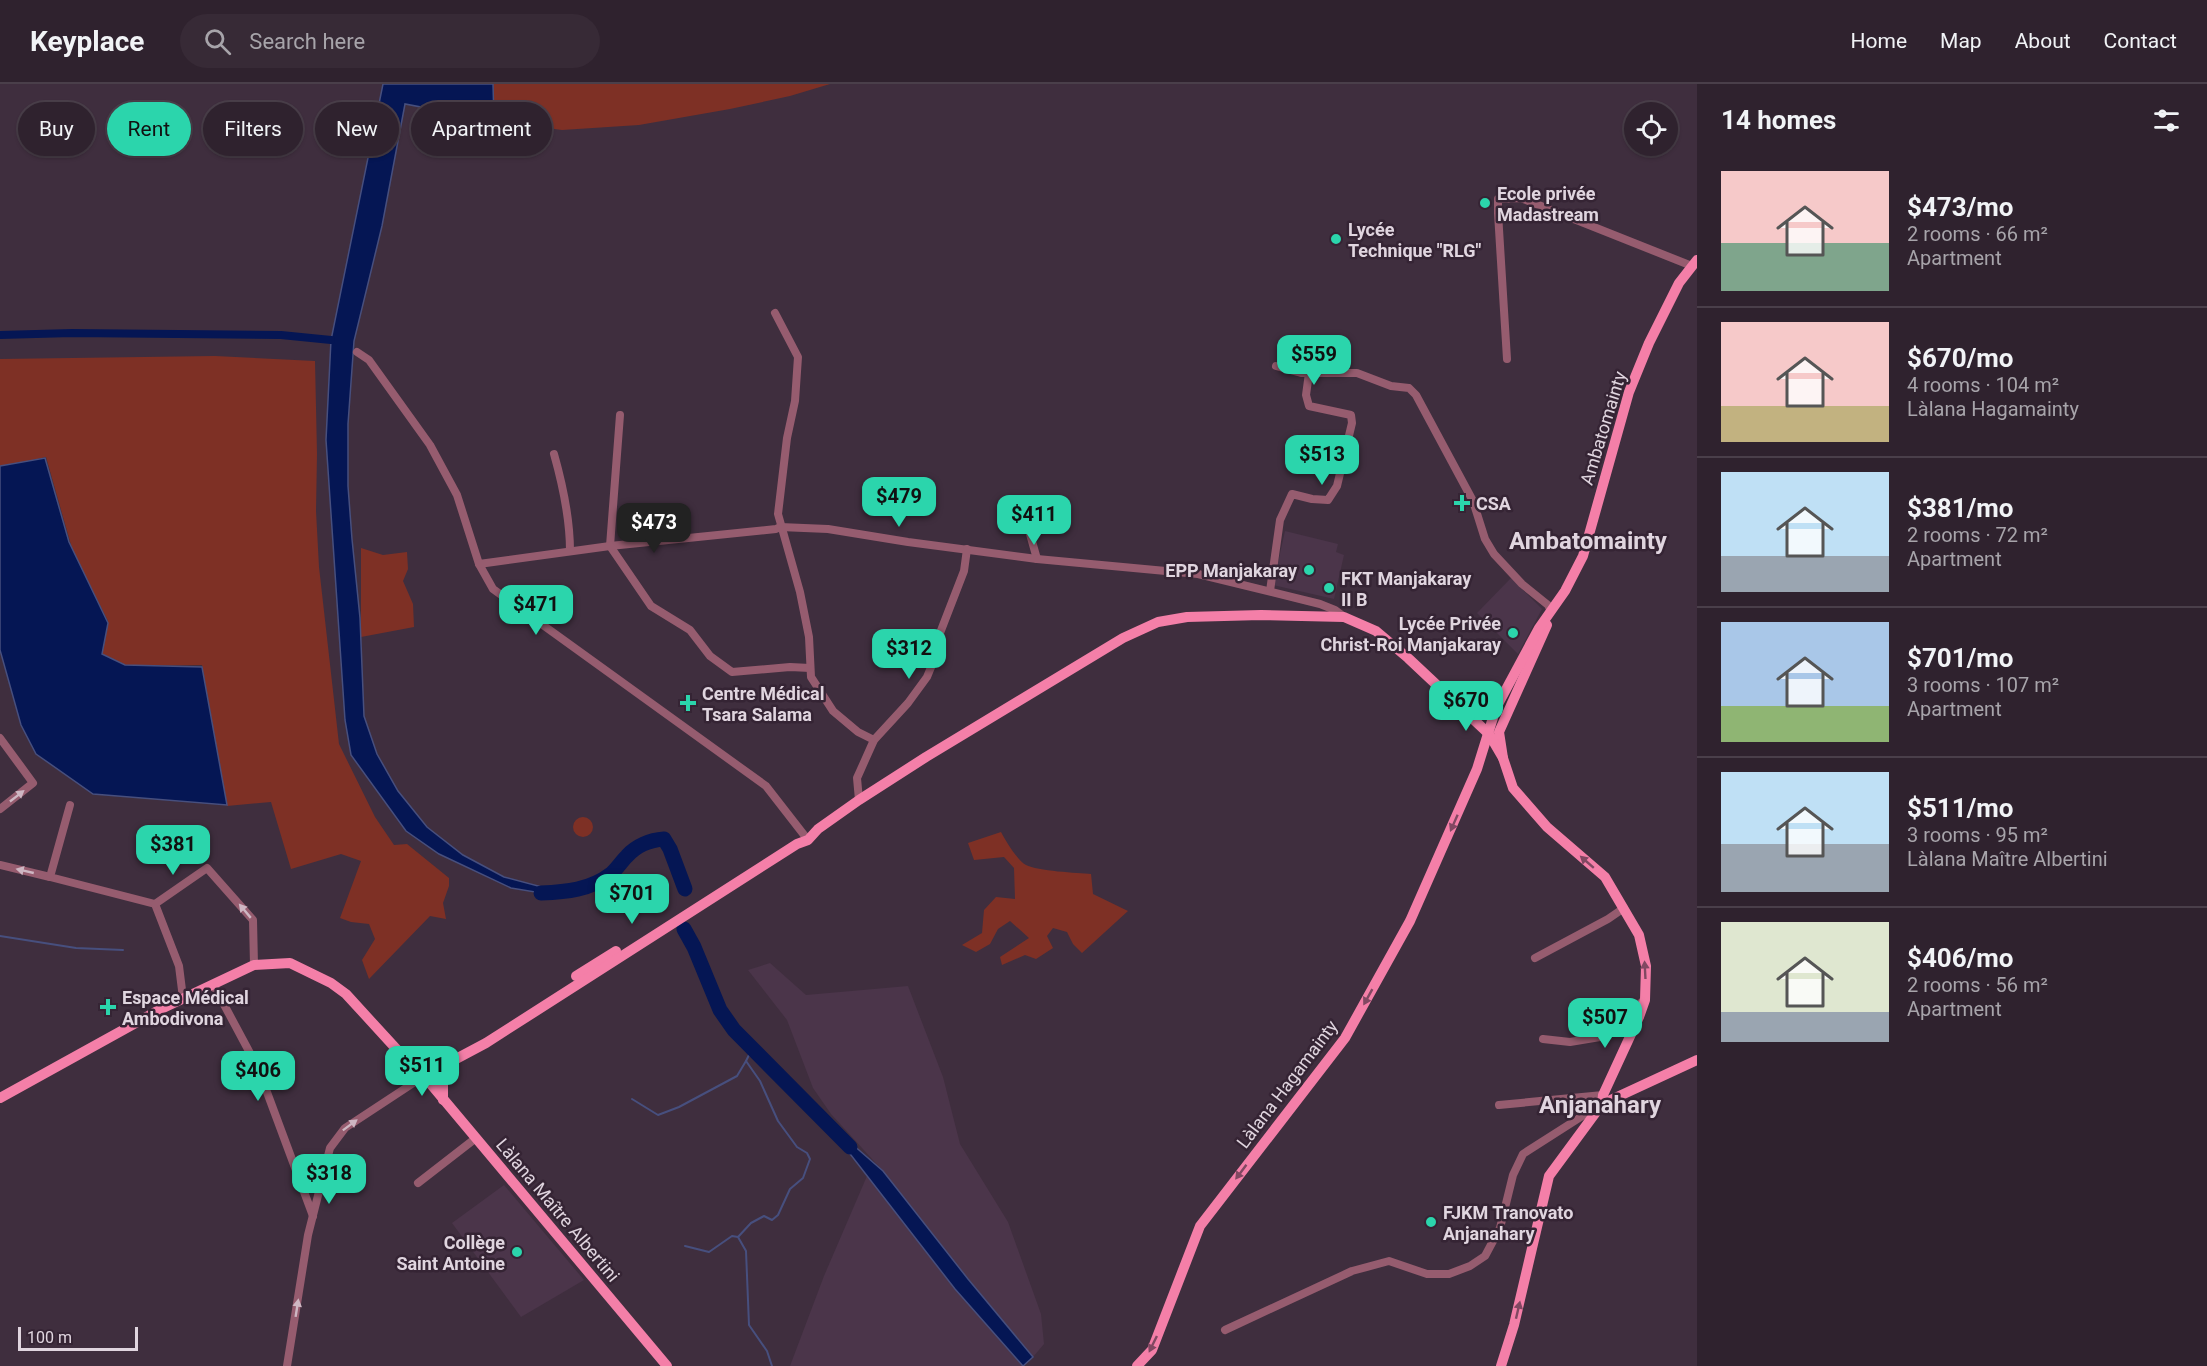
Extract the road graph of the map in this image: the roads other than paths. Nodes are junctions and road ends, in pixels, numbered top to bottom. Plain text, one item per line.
1 (1694, 263) edge
2 (775, 313) dead end
3 (357, 352) dead end
4 (1507, 359) dead end
5 (1276, 366) dead end
6 (1309, 373) junction
7 (620, 415) dead end
8 (554, 454) dead end
9 (1029, 505) dead end
10 (780, 527) junction
11 (610, 546) junction
12 (967, 549) junction
13 (570, 551) junction
14 (1037, 559) junction
15 (479, 564) junction
16 (1270, 591) junction
17 (1551, 611) junction
18 (1344, 617) junction
19 (810, 668) junction
20 (1463, 708) junction
21 (1496, 708) junction
22 (1503, 718) junction
23 (1490, 730) junction
24 (0, 738) edge
25 (874, 740) junction
26 (1485, 750) junction
27 (1503, 759) junction
28 (1477, 769) junction
29 (1507, 771) junction
30 (859, 800) junction
31 (70, 805) dead end
32 (0, 809) edge
33 (806, 837) junction
34 (0, 865) edge
35 (50, 877) junction
36 (154, 904) junction
37 (1624, 908) junction
38 (1535, 958) dead end
39 (254, 965) junction
40 (213, 984) junction
41 (183, 998) junction
42 (1645, 999) junction
43 (1543, 1039) dead end
44 (1697, 1060) edge
45 (446, 1065) junction
46 (424, 1076) junction
47 (0, 1098) edge
48 (1603, 1099) junction
49 (443, 1101) junction
50 (1499, 1105) dead end
51 (476, 1138) junction
52 (418, 1183) dead end
53 (313, 1216) junction
54 (1225, 1330) dead end
55 (287, 1366) edge
56 (667, 1366) edge
57 (1137, 1366) edge
58 (1501, 1366) edge

1 - 4 street
1 - 17 main road, Ambatomainty
2 - 10 street
3 - 15 street
5 - 6 street
6 - 16 street
6 - 17 street
7 - 11 street
8 - 13 street
9 - 14 street
10 - 11 street
10 - 12 street
10 - 19 street
11 - 13 street
11 - 19 street
12 - 14 street
12 - 25 street
13 - 15 street
14 - 16 street
15 - 33 street
16 - 18 street
17 - 21 main road, Ambatomainty
17 - 22 main road, Ambatomainty
18 - 20 main road
18 - 30 main road
19 - 25 street
20 - 21 main road
20 - 23 main road
20 - 26 main road
21 - 23 main road, Ambatomainty
22 - 23 main road
22 - 27 main road
23 - 26 main road, Làlana Hagamainty
23 - 27 main road
32 -> 24 street
25 - 30 street
26 - 28 main road, Làlana Hagamainty
27 - 29 main road
28 - 29 main road
28 -> 57 main road, Làlana Hagamainty
37 -> 29 main road
30 - 33 main road
31 - 35 street
33 - 45 main road
35 -> 34 street
35 - 36 street
39 -> 36 street
36 - 41 street
37 - 38 street
42 -> 37 main road
39 - 40 main road
39 - 46 main road, Làlana Maître Albertini
40 - 41 main road
40 - 53 street
41 - 47 main road
42 - 43 street
42 - 48 main road
44 - 48 main road
45 - 46 main road
45 - 49 main road
46 - 49 main road, Làlana Maître Albertini
53 -> 46 street
48 - 50 street
48 - 54 street
58 -> 48 main road
49 - 51 main road, Làlana Maître Albertini
51 - 52 street
51 - 56 main road, Làlana Maître Albertini
55 -> 53 street

